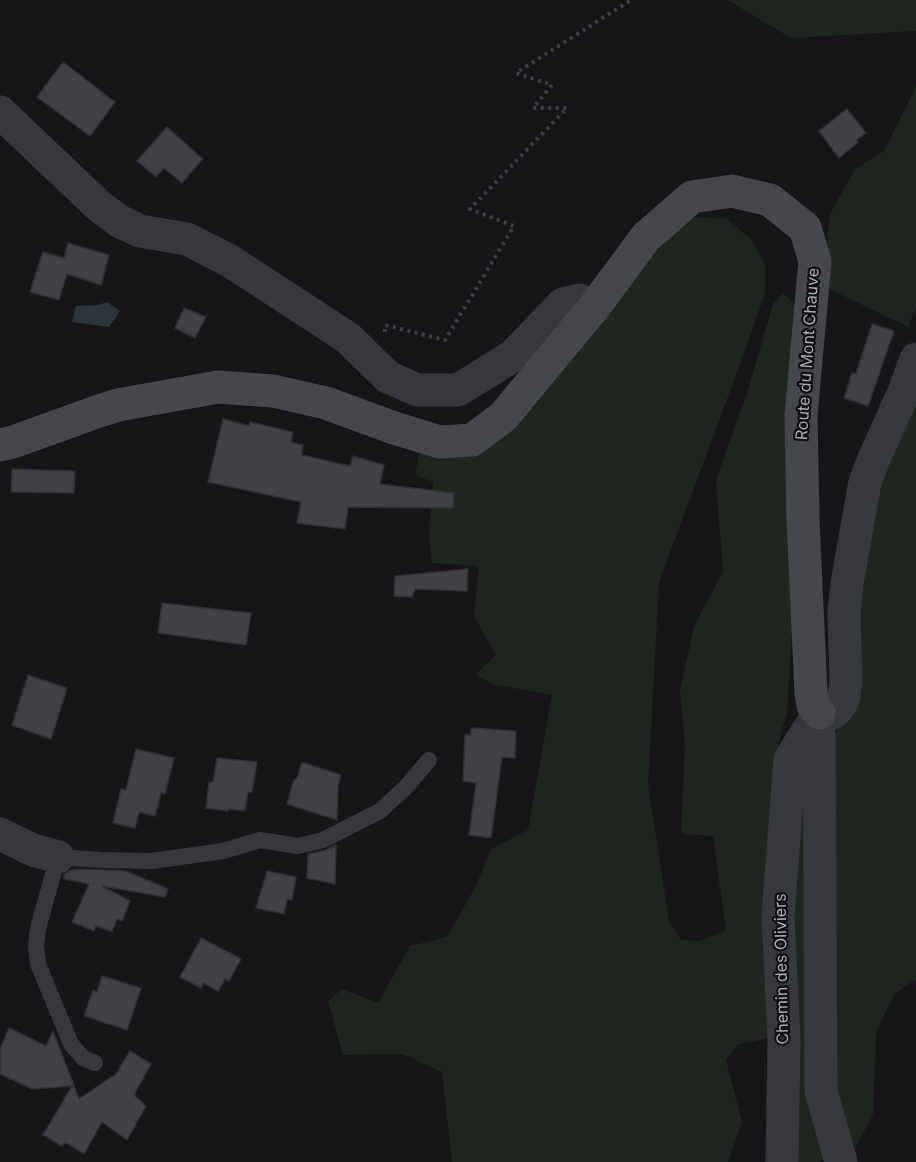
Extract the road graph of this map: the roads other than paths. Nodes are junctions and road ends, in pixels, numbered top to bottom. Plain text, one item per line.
1 (0, 112) edge
2 (595, 306) junction
3 (916, 359) edge
4 (0, 445) edge
5 (819, 713) junction
6 (429, 760) dead end
7 (0, 834) edge
8 (58, 857) junction
9 (95, 1063) dead end
10 (782, 1162) edge
11 (841, 1162) edge

1 - 2 street
2 - 4 street, Route du Mont Chauve
2 - 5 street, Route du Mont Chauve
3 - 5 street
5 - 10 street, Chemin des Oliviers
5 - 11 street
6 - 8 lane
7 - 8 street
8 - 9 lane

